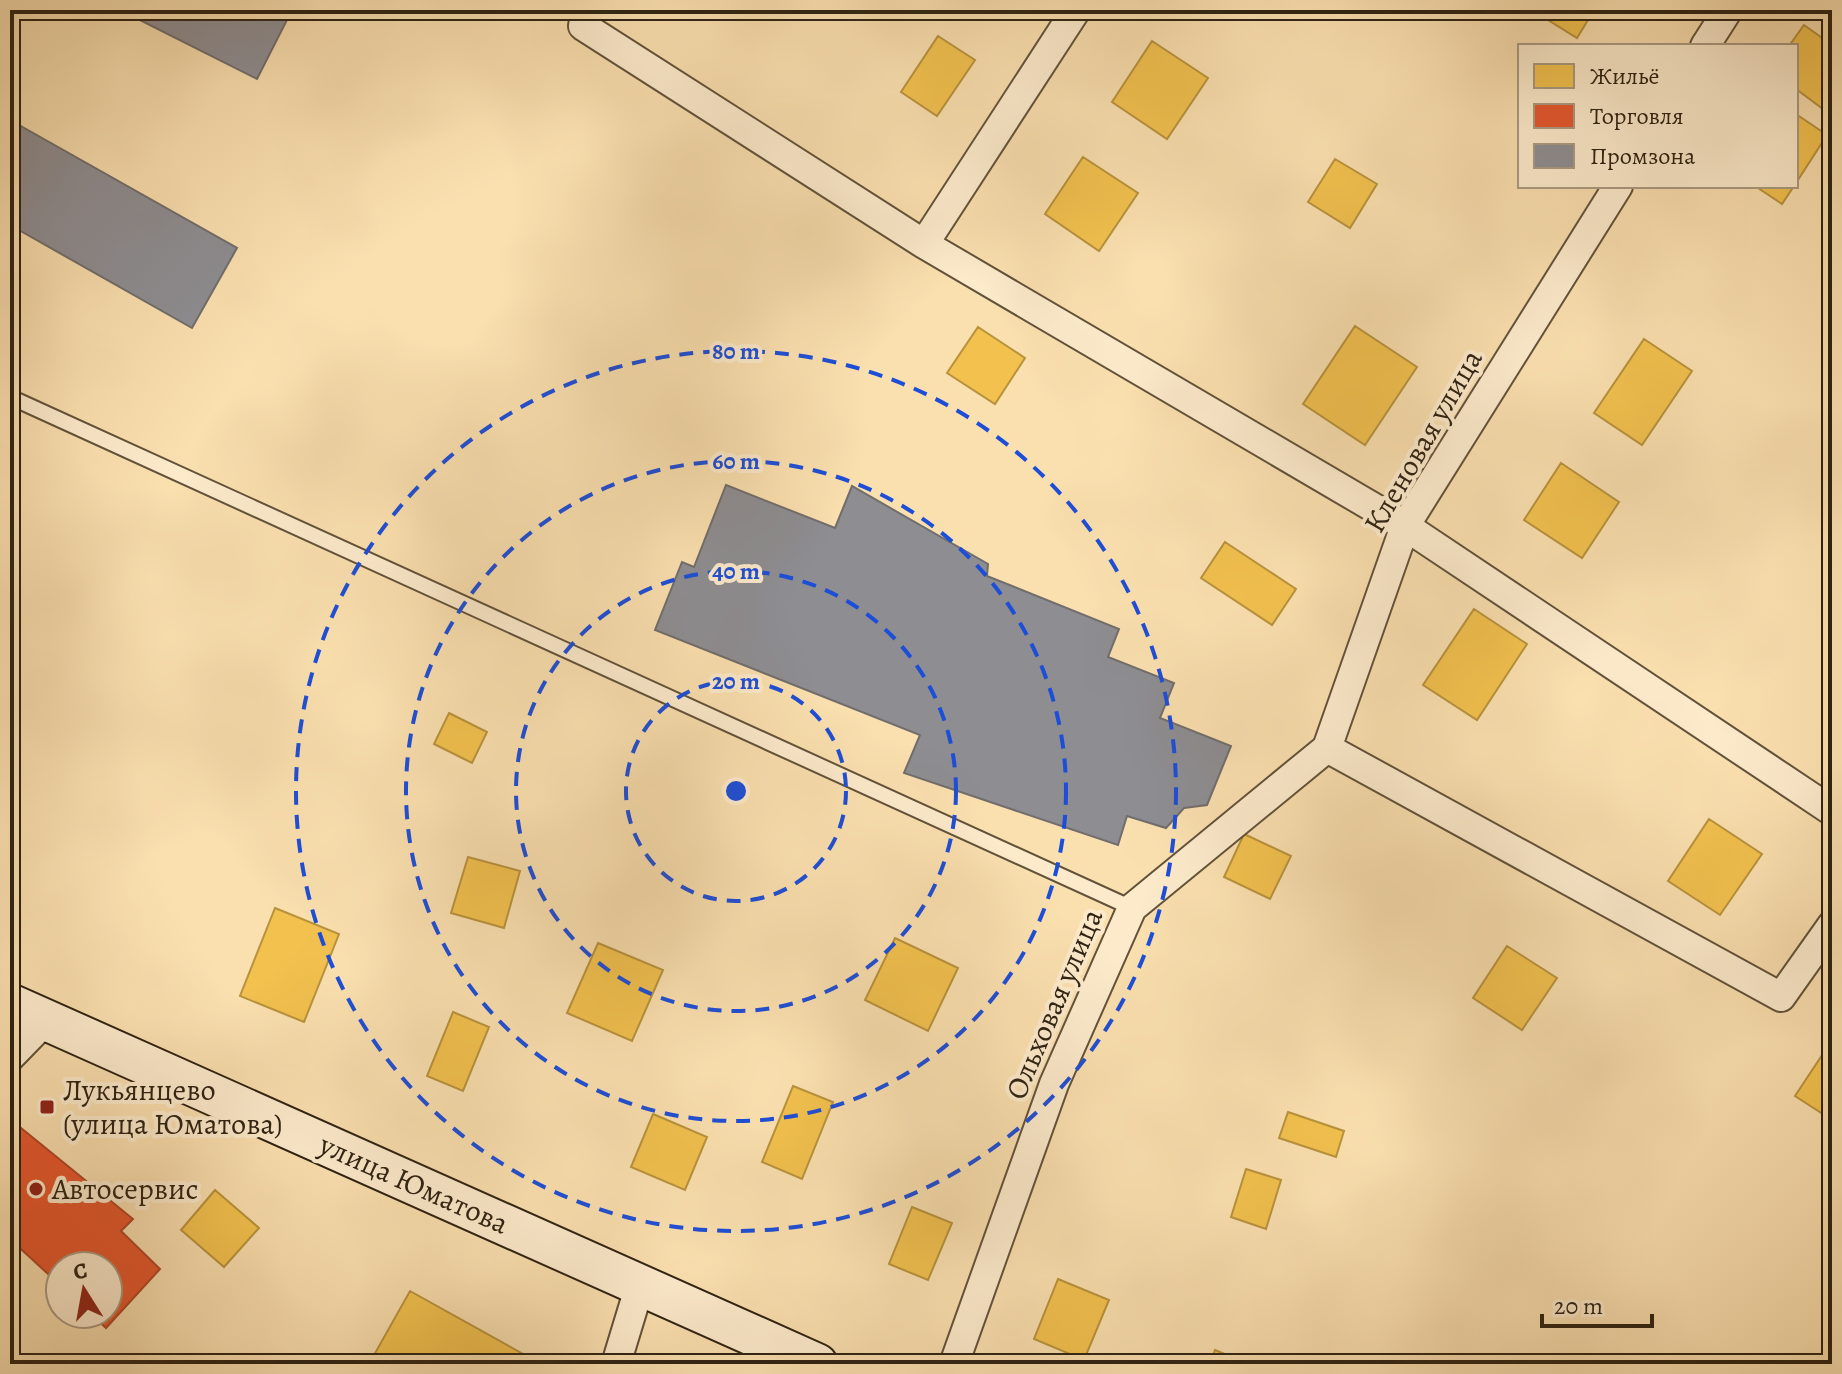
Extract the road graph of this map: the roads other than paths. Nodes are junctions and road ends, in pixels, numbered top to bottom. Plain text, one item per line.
1 (1076, 10) edge
2 (1728, 10) edge
3 (579, 15) edge
4 (1706, 44) edge
5 (1617, 188) edge
6 (924, 244) junction
7 (10, 397) edge
8 (1405, 526) junction
9 (1327, 748) junction
10 (1832, 811) edge
11 (1132, 908) junction
12 (1832, 925) edge
13 (10, 1004) edge
14 (46, 1020) junction
15 (10, 1057) edge
16 (640, 1285) junction
17 (616, 1364) edge
18 (817, 1364) edge
19 (954, 1364) edge

1 - 6 street
2 - 4 street
3 - 6 street
5 - 8 street, Кленовая улица
6 - 8 street
7 - 11 lane
8 - 9 street, Кленовая улица
8 - 10 street
9 - 11 street, Ольховая улица
9 - 12 street
11 - 19 street, Ольховая улица
13 - 14 main road, улица Юматова
14 - 15 street
14 - 16 main road, улица Юматова
16 - 17 street
16 - 18 main road, улица Юматова

